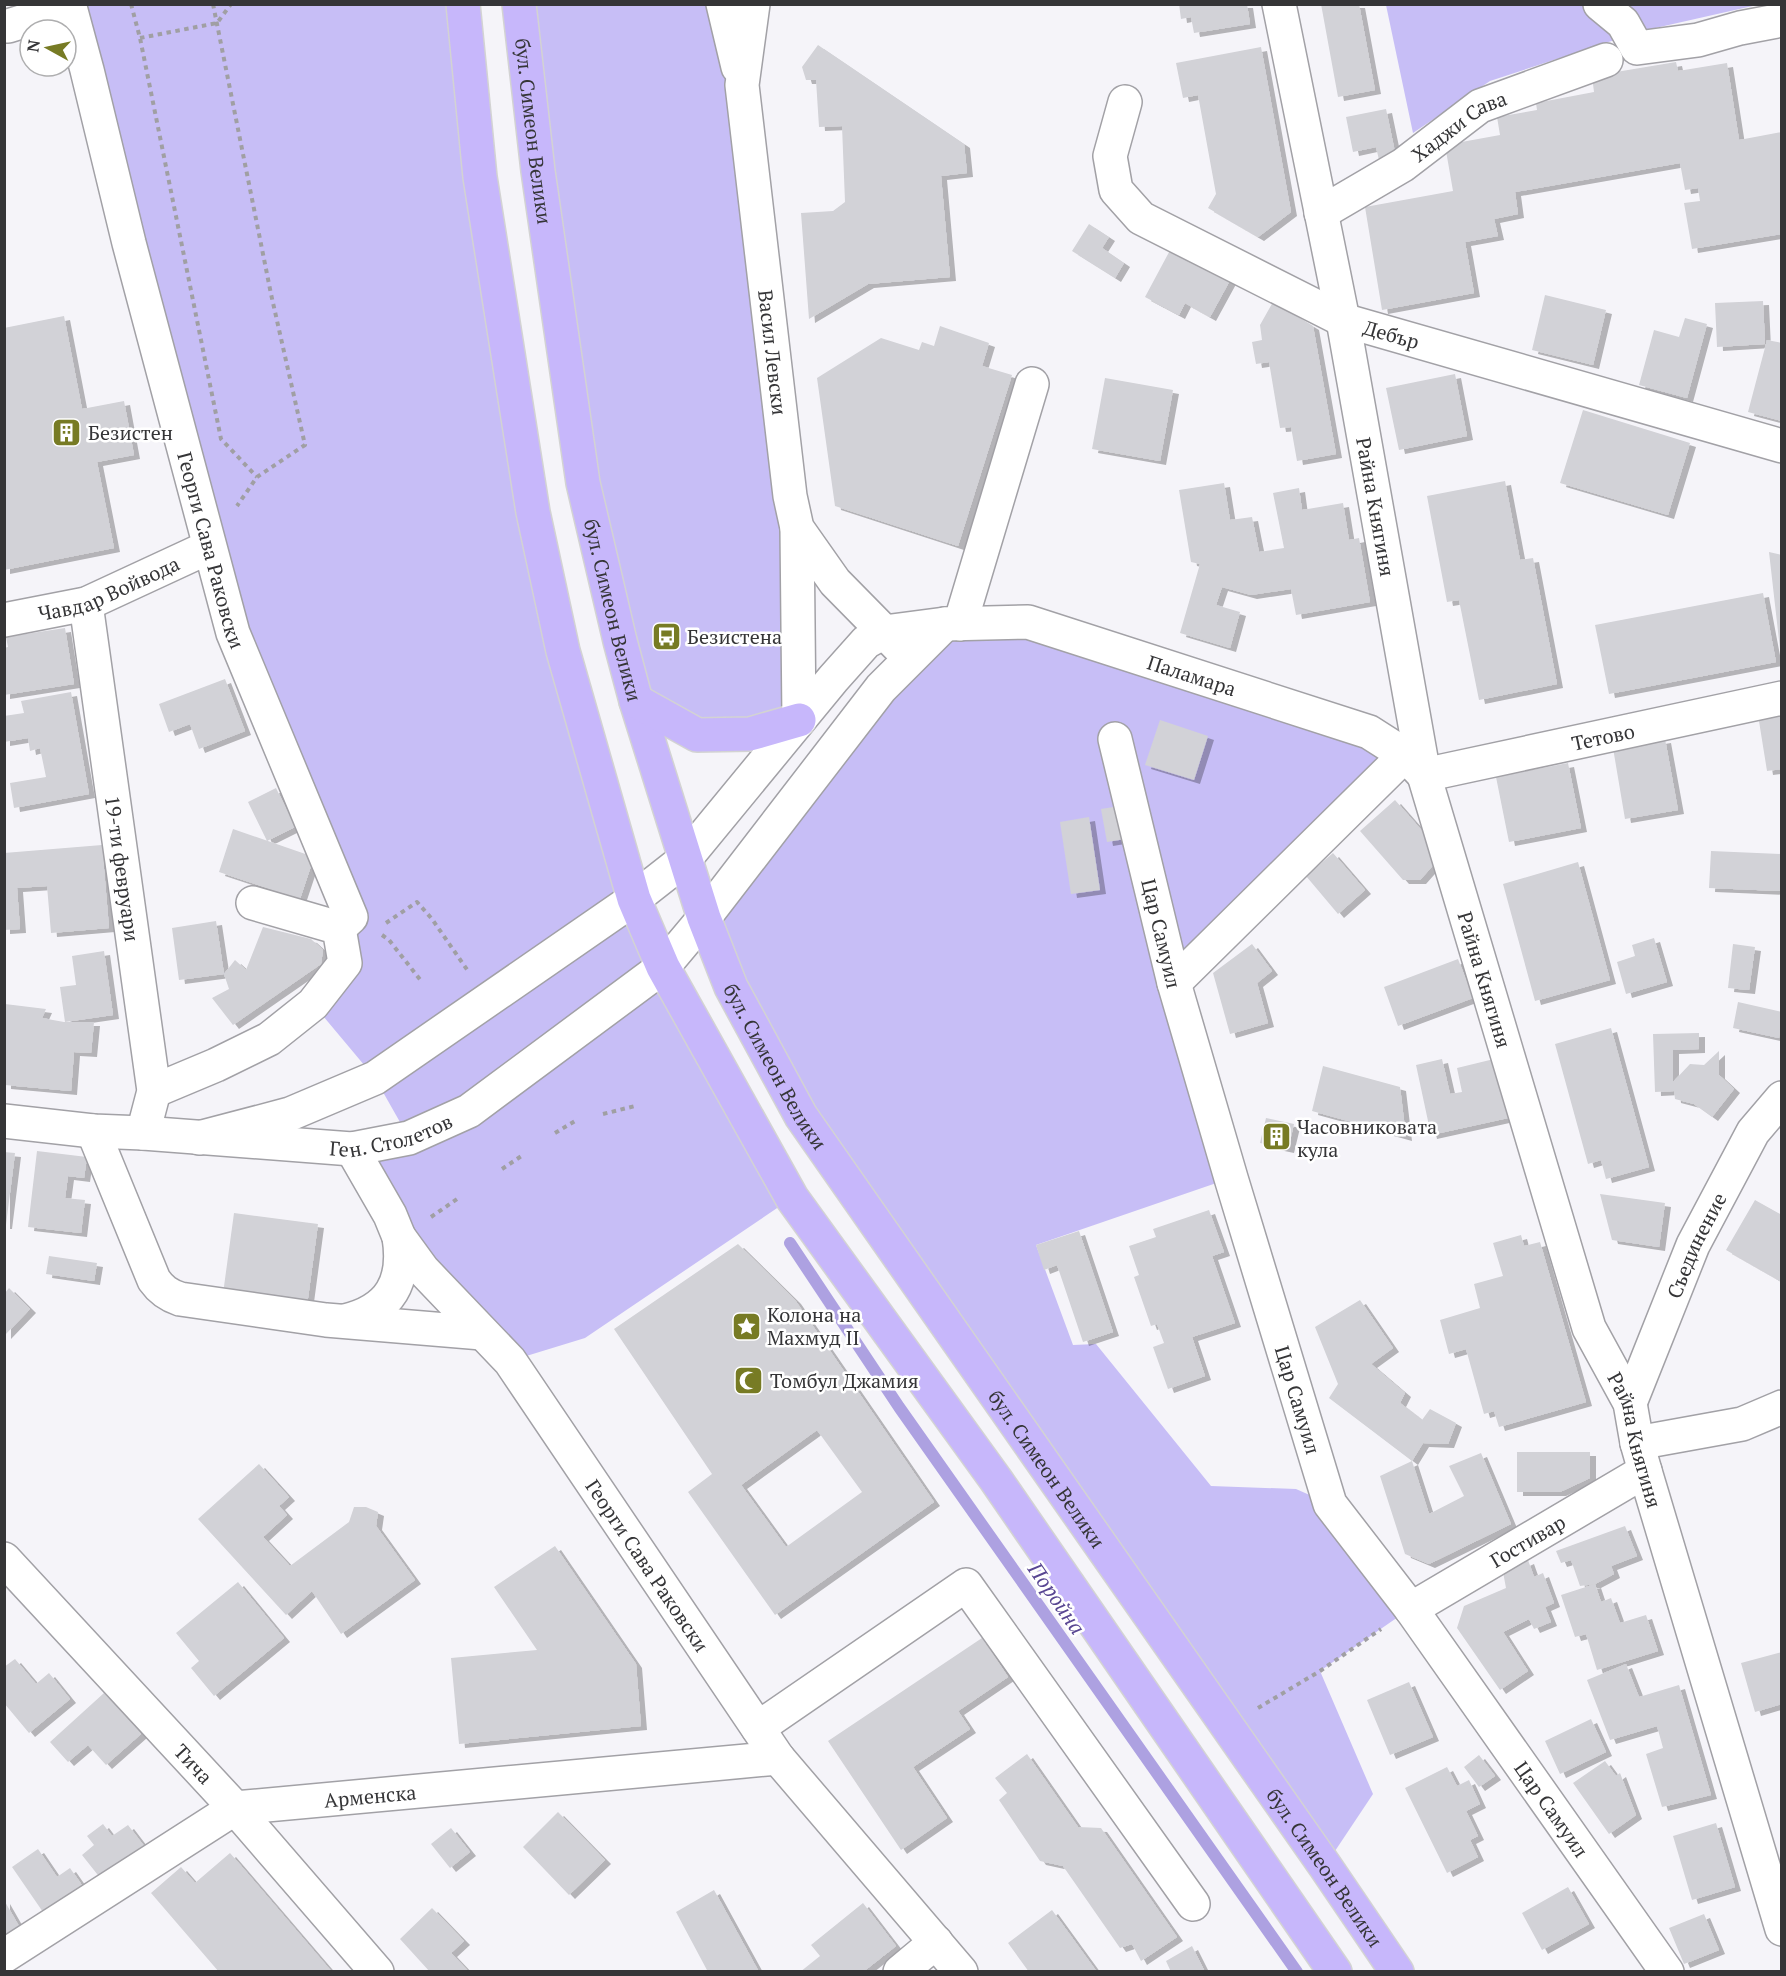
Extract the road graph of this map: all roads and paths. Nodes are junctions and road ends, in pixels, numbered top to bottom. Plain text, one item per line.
1 (131, 4) edge
2 (213, 4) edge
3 (231, 4) edge
4 (463, 4) edge
5 (519, 4) edge
6 (723, 4) edge
7 (753, 4) edge
8 (1280, 4) edge
9 (1600, 4) edge
10 (1782, 20) edge
11 (217, 23) junction
12 (6, 28) edge
13 (140, 38) junction
14 (1606, 60) dead end
15 (742, 85) junction
16 (1125, 102) dead end
17 (1321, 213) junction
18 (1343, 320) junction
19 (1032, 384) dead end
20 (1782, 446) edge
21 (797, 528) junction
22 (209, 547) junction
23 (86, 604) junction
24 (4, 620) edge
25 (953, 624) junction
26 (884, 632) junction
27 (910, 658) junction
28 (1782, 698) edge
29 (636, 701) junction
30 (799, 720) junction
31 (1115, 739) dead end
32 (1414, 765) junction
33 (686, 859) junction
34 (634, 899) junction
35 (253, 903) dead end
36 (704, 918) junction
37 (383, 925) dead end
38 (339, 928) junction
39 (389, 940) dead end
40 (663, 968) junction
41 (422, 982) dead end
42 (1174, 983) junction
43 (487, 999) junction
44 (154, 1091) junction
45 (1782, 1098) edge
46 (635, 1106) dead end
47 (603, 1114) dead end
48 (575, 1120) dead end
49 (4, 1121) edge
50 (93, 1131) junction
51 (143, 1133) junction
52 (555, 1133) dead end
53 (200, 1138) junction
54 (352, 1149) junction
55 (522, 1155) dead end
56 (502, 1169) dead end
57 (460, 1197) dead end
58 (430, 1217) dead end
59 (399, 1237) junction
60 (344, 1321) junction
61 (482, 1333) junction
62 (1630, 1403) junction
63 (1782, 1407) edge
64 (1641, 1457) junction
65 (4, 1559) edge
66 (1411, 1609) junction
67 (1228, 1727) junction
68 (758, 1728) junction
69 (778, 1758) junction
70 (235, 1808) junction
71 (1193, 1904) dead end
72 (1782, 1929) edge
73 (936, 1942) junction
74 (4, 1956) edge
75 (377, 1971) edge
76 (900, 1971) edge
77 (961, 1971) edge
78 (1335, 1971) edge
79 (1397, 1971) edge
80 (1667, 1971) edge

1 - 13 path
2 - 11 path
3 - 11 path
4 - 34 main road
5 - 29 main road, бул. Симеон Велики
6 - 15 street
7 - 15 street, Васил Левски
8 - 17 street, Райна Княгиня
9 - 10 street
11 - 13 path
11 - 13 path
12 - 22 street, Георги Сава Раковски
14 - 17 street, Хаджи Сава
15 - 21 street, Васил Левски
16 - 18 street, Дебър
17 - 18 street, Райна Княгиня
18 - 20 street, Дебър
18 - 32 street, Райна Княгиня
19 - 25 street
21 - 26 street, Васил Левски
21 - 30 street
22 - 23 street, Чавдар Войвода
22 - 38 street, Георги Сава Раковски
23 - 24 street, Чавдар Войвода
23 - 44 street, 19-ти февруари
25 - 26 street, Паламара
25 - 27 street, Ген. Столетов
25 - 32 street, Паламара
26 - 27 street, Васил Левски
26 - 30 street
27 - 36 street, Ген. Столетов
28 - 32 street, Тетово
29 - 30 main road
29 - 33 main road, бул. Симеон Велики
30 - 33 street
31 - 42 street, Цар Самуил
32 - 42 street
32 - 62 street, Райна Княгиня
33 - 34 street
33 - 36 main road, бул. Симеон Велики
34 - 40 main road
34 - 43 street
35 - 38 street
36 - 40 street, Ген. Столетов
36 - 67 main road, бул. Симеон Велики
37 - 43 path
38 - 44 street
39 - 41 path
40 - 54 street, Ген. Столетов
40 - 78 main road
42 - 66 street, Цар Самуил
43 - 53 street
44 - 51 street, 19-ти февруари
45 - 62 street, Съединение
46 - 47 path
48 - 52 path
49 - 50 street, Ген. Столетов
50 - 51 street, Ген. Столетов
50 - 60 street
51 - 53 street, Ген. Столетов
53 - 54 street, Ген. Столетов
54 - 59 street, Георги Сава Раковски
55 - 56 path
57 - 58 path
59 - 60 street
59 - 61 street, Георги Сава Раковски
60 - 61 street
61 - 68 street, Георги Сава Раковски
62 - 64 street, Райна Княгиня
63 - 64 street, Гостивар
64 - 66 street, Гостивар
64 - 72 street, Райна Княгиня
65 - 70 street, Тича
66 - 67 path
66 - 80 street, Цар Самуил
67 - 79 main road, бул. Симеон Велики
68 - 69 street, Георги Сава Раковски
68 - 71 street
69 - 70 street, Арменска
69 - 73 street, Георги Сава Раковски
70 - 74 street, Арменска
70 - 75 street, Тича
73 - 76 street
73 - 77 street, Георги Сава Раковски

